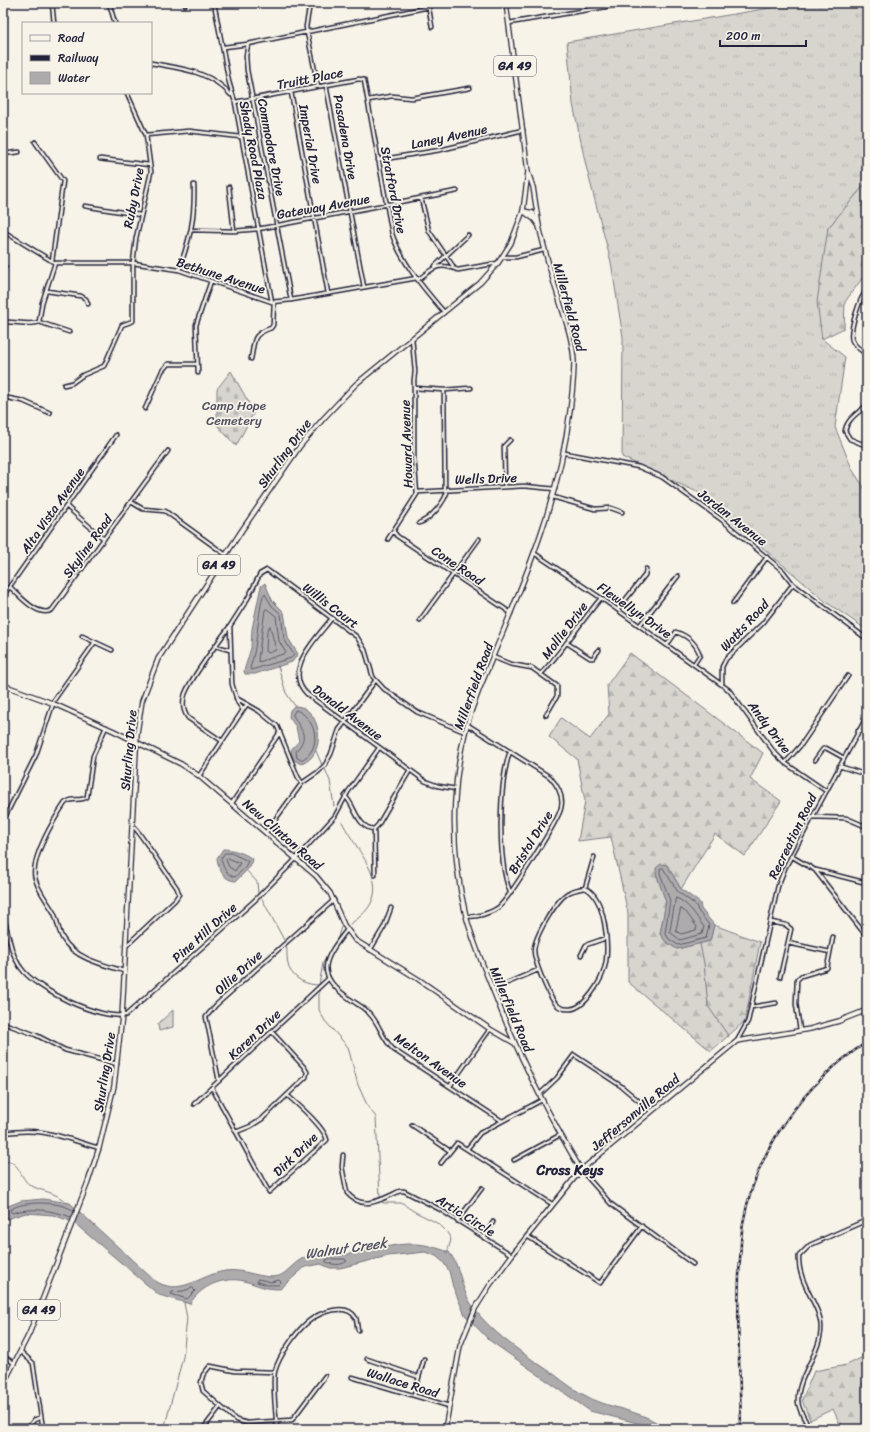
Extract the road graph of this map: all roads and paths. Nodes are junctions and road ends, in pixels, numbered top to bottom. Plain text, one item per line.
1 (52, 3) edge
2 (109, 3) edge
3 (214, 3) edge
4 (310, 3) edge
5 (428, 3) edge
6 (506, 3) edge
7 (629, 3) edge
8 (429, 7) junction
9 (54, 22) edge
10 (115, 22) edge
11 (509, 23) junction
12 (432, 26) dead end
13 (307, 31) junction
14 (248, 44) junction
15 (224, 46) junction
16 (152, 63) edge
17 (364, 80) joint
18 (326, 85) junction
19 (318, 86) junction
20 (470, 88) dead end
21 (291, 92) junction
22 (127, 94) edge
23 (233, 94) junction
24 (253, 99) junction
25 (368, 100) junction
26 (236, 102) junction
27 (524, 129) junction
28 (146, 134) junction
29 (241, 137) junction
30 (35, 142) dead end
31 (19, 152) dead end
32 (3, 154) edge
33 (100, 159) dead end
34 (378, 160) junction
35 (150, 165) junction
36 (528, 172) junction
37 (194, 185) dead end
38 (229, 187) dead end
39 (457, 192) dead end
40 (421, 198) junction
41 (386, 205) junction
42 (85, 206) dead end
43 (350, 211) junction
44 (523, 211) junction
45 (140, 215) junction
46 (314, 218) junction
47 (276, 224) junction
48 (539, 226) junction
49 (258, 229) junction
50 (192, 230) junction
51 (234, 231) junction
52 (3, 233) edge
53 (468, 235) dead end
54 (544, 250) junction
55 (446, 257) junction
56 (502, 257) junction
57 (52, 261) junction
58 (55, 263) junction
59 (133, 263) junction
60 (498, 263) junction
61 (434, 267) junction
62 (454, 267) junction
63 (179, 270) junction
64 (418, 279) junction
65 (211, 281) junction
66 (364, 287) junction
67 (867, 290) edge
68 (47, 291) junction
69 (328, 293) junction
70 (291, 300) junction
71 (273, 302) junction
72 (88, 304) dead end
73 (444, 312) junction
74 (3, 322) edge
75 (39, 322) junction
76 (69, 332) dead end
77 (412, 338) junction
78 (867, 355) edge
79 (251, 359) dead end
80 (197, 364) junction
81 (198, 373) dead end
82 (64, 385) dead end
83 (414, 388) junction
84 (470, 388) dead end
85 (444, 390) junction
86 (3, 397) edge
87 (867, 405) edge
88 (144, 410) dead end
89 (50, 413) dead end
90 (116, 435) dead end
91 (510, 440) dead end
92 (867, 446) edge
93 (168, 451) dead end
94 (565, 453) junction
95 (505, 487) junction
96 (447, 489) junction
97 (556, 489) junction
98 (3, 490) edge
99 (418, 492) junction
100 (553, 497) junction
101 (3, 498) edge
102 (131, 502) junction
103 (66, 506) junction
104 (622, 512) dead end
105 (419, 522) dead end
106 (394, 532) junction
107 (104, 539) junction
108 (388, 539) dead end
109 (480, 539) dead end
110 (534, 554) junction
111 (226, 555) junction
112 (767, 557) junction
113 (646, 569) dead end
114 (454, 575) junction
115 (678, 576) dead end
116 (793, 584) junction
117 (10, 587) junction
118 (3, 596) edge
119 (601, 598) junction
120 (733, 603) dead end
121 (618, 609) junction
122 (511, 613) junction
123 (332, 618) junction
124 (420, 620) dead end
125 (640, 625) junction
126 (230, 626) junction
127 (82, 636) dead end
128 (867, 639) edge
129 (95, 642) junction
130 (567, 643) junction
131 (667, 645) junction
132 (216, 646) junction
133 (112, 650) dead end
134 (230, 650) junction
135 (599, 650) dead end
136 (493, 657) junction
137 (694, 664) junction
138 (541, 674) junction
139 (848, 676) dead end
140 (375, 681) junction
141 (3, 685) edge
142 (722, 685) junction
143 (236, 698) junction
144 (52, 704) junction
145 (247, 704) junction
146 (243, 710) junction
147 (546, 715) dead end
148 (867, 716) edge
149 (344, 722) junction
150 (468, 725) junction
151 (106, 727) junction
152 (867, 730) edge
153 (858, 731) junction
154 (280, 732) junction
155 (466, 732) junction
156 (222, 741) junction
157 (137, 742) junction
158 (379, 748) junction
159 (510, 751) junction
160 (844, 758) junction
161 (814, 760) dead end
162 (785, 763) junction
163 (839, 766) junction
164 (410, 770) junction
165 (867, 775) edge
166 (199, 776) junction
167 (302, 783) junction
168 (456, 789) junction
169 (826, 791) junction
170 (346, 796) junction
171 (232, 803) junction
172 (812, 817) junction
173 (3, 821) edge
174 (132, 826) junction
175 (867, 827) edge
176 (374, 829) junction
177 (266, 832) junction
178 (791, 856) junction
179 (594, 857) dead end
180 (296, 858) junction
181 (815, 870) junction
182 (375, 875) dead end
183 (867, 883) edge
184 (585, 888) junction
185 (510, 892) junction
186 (334, 900) junction
187 (391, 908) dead end
188 (3, 913) edge
189 (466, 916) junction
190 (771, 922) junction
191 (346, 931) junction
192 (833, 937) dead end
193 (867, 937) edge
194 (606, 938) junction
195 (788, 943) junction
196 (125, 946) junction
197 (370, 950) junction
198 (830, 952) junction
199 (581, 955) dead end
200 (538, 970) junction
201 (124, 971) junction
202 (780, 977) dead end
203 (328, 979) junction
204 (492, 989) junction
205 (776, 1004) dead end
206 (751, 1007) junction
207 (867, 1010) edge
208 (122, 1016) junction
209 (3, 1022) edge
210 (490, 1028) junction
211 (800, 1030) junction
212 (272, 1032) junction
213 (737, 1041) junction
214 (514, 1043) junction
215 (118, 1064) junction
216 (218, 1081) junction
217 (450, 1086) junction
218 (212, 1088) junction
219 (540, 1094) junction
220 (287, 1095) junction
221 (542, 1100) junction
222 (194, 1104) dead end
223 (651, 1111) junction
224 (502, 1121) junction
225 (412, 1125) dead end
226 (3, 1132) edge
227 (236, 1132) junction
228 (560, 1135) junction
229 (99, 1148) junction
230 (467, 1149) junction
231 (450, 1151) junction
232 (343, 1155) dead end
233 (514, 1160) dead end
234 (441, 1163) dead end
235 (581, 1170) junction
236 (482, 1188) dead end
237 (552, 1204) junction
238 (867, 1220) edge
239 (457, 1221) junction
240 (493, 1222) dead end
241 (642, 1226) junction
242 (527, 1236) junction
243 (484, 1238) junction
244 (512, 1255) junction
245 (693, 1264) dead end
246 (358, 1330) dead end
247 (21, 1352) junction
248 (3, 1356) edge
249 (367, 1359) dead end
250 (424, 1359) dead end
251 (15, 1363) junction
252 (274, 1372) junction
253 (325, 1376) dead end
254 (352, 1377) dead end
255 (419, 1377) junction
256 (3, 1385) edge
257 (414, 1395) junction
258 (450, 1406) junction
259 (219, 1408) junction
260 (41, 1417) junction
261 (277, 1422) junction
262 (27, 1429) edge
263 (43, 1429) edge
264 (203, 1429) edge
265 (277, 1429) edge
266 (445, 1429) edge
267 (810, 1429) edge

1 - 9 street
2 - 10 street
3 - 15 street, Shady Road Plaza
4 - 13 street, Pasadena Drive
5 - 8 street
6 - 11 main road, GA 49
7 - 11 street
8 - 12 street
8 - 13 street
11 - 27 main road, GA 49
13 - 14 street
13 - 19 street, Pasadena Drive
14 - 15 street
14 - 24 street, Commodore Drive
15 - 23 street, Shady Road Plaza
16 - 23 street
17 - 18 street, Truitt Place
17 - 25 street, Stratford Drive
18 - 19 street, Truitt Place
18 - 43 street, Pasadena Drive
19 - 21 street, Truitt Place
20 - 25 street
21 - 24 street, Truitt Place
21 - 46 street, Imperial Drive
22 - 28 street, Ruby Drive
23 - 26 street, Shady Road Plaza
24 - 26 street, Truitt Place
24 - 47 street, Commodore Drive
25 - 34 street, Stratford Drive
26 - 29 street, Shady Road Plaza
27 - 34 street, Laney Avenue
27 - 36 main road, GA 49
28 - 29 street
28 - 35 street, Ruby Drive
29 - 49 street, Shady Road Plaza
30 - 57 street
31 - 32 street
33 - 35 street
34 - 41 street, Stratford Drive
35 - 45 street, Ruby Drive
36 - 44 main road, GA 49
36 - 48 main road
37 - 50 street
38 - 51 street
39 - 40 street, Gateway Avenue
40 - 41 street, Gateway Avenue
40 - 55 street
41 - 43 street, Gateway Avenue
41 - 64 street, Stratford Drive
42 - 45 street
43 - 46 street, Gateway Avenue
43 - 66 street, Pasadena Drive
44 - 48 main road, Millerfield Road
44 - 56 main road, Shurling Drive / GA 49
45 - 59 street, Ruby Drive
46 - 47 street, Gateway Avenue
46 - 69 street, Imperial Drive
47 - 49 street, Gateway Avenue
47 - 70 street, Commodore Drive
48 - 54 main road, Millerfield Road
49 - 51 street, Gateway Avenue
49 - 71 street, Shady Road Plaza
50 - 51 street, Gateway Avenue
50 - 63 street
52 - 57 street
53 - 55 street
54 - 56 street
54 - 94 main road, Millerfield Road
55 - 61 street
55 - 62 street
56 - 60 main road, Shurling Drive / GA 49
57 - 58 street
58 - 59 street, Bethune Avenue
58 - 68 street
59 - 63 street, Bethune Avenue
59 - 82 street, Ruby Drive
60 - 62 street
60 - 73 main road, Shurling Drive / GA 49
61 - 62 street
61 - 64 street, Bethune Avenue
63 - 65 street, Bethune Avenue
64 - 66 street, Bethune Avenue
64 - 73 street, Stratford Drive
65 - 71 street, Bethune Avenue
65 - 80 street
66 - 69 street, Bethune Avenue
67 - 78 street
68 - 72 street
68 - 75 street
69 - 70 street, Bethune Avenue
70 - 71 street, Bethune Avenue
71 - 79 street, Shady Road Plaza
73 - 77 main road, Shurling Drive / GA 49
74 - 75 street
75 - 76 street
77 - 83 street, Howard Avenue
77 - 111 main road, Shurling Drive / GA 49
80 - 81 street
80 - 88 street
83 - 85 street
83 - 99 street, Howard Avenue
84 - 85 street
85 - 96 street
86 - 89 street
87 - 92 street
90 - 103 street, Alta Vista Avenue
91 - 95 street
93 - 102 street, Skyline Road
94 - 97 main road, Millerfield Road
94 - 112 street, Jordan Avenue
95 - 96 street, Wells Drive
95 - 97 street, Wells Drive
96 - 99 street, Wells Drive
96 - 105 street
97 - 100 main road, Millerfield Road
98 - 101 street
99 - 106 street, Howard Avenue
100 - 104 street
100 - 110 main road, Millerfield Road
102 - 107 street, Skyline Road
102 - 111 street
103 - 107 street
103 - 117 street, Alta Vista Avenue
106 - 108 street, Howard Avenue
106 - 114 street, Cone Road
107 - 117 street, Skyline Road
109 - 114 street
110 - 119 street, Flewellyn Drive
110 - 122 main road, Millerfield Road
111 - 157 main road, Shurling Drive / GA 49
112 - 116 street, Jordan Avenue
112 - 120 street
113 - 121 street
114 - 122 street, Cone Road
114 - 124 street
115 - 125 street
116 - 128 street, Jordan Avenue
116 - 142 street, Watts Road
117 - 118 street, Alta Vista Avenue
119 - 121 street, Flewellyn Drive
119 - 130 street, Mollie Drive
121 - 125 street, Flewellyn Drive
122 - 136 main road, Millerfield Road
123 - 126 street, Willis Court
123 - 140 street, Willis Court
123 - 149 street, Donald Avenue
125 - 131 street, Flewellyn Drive
126 - 132 street
126 - 134 street
127 - 129 street
129 - 133 street
129 - 144 street
130 - 135 street
130 - 138 street, Mollie Drive
131 - 137 street, Flewellyn Drive
131 - 137 street
132 - 134 street
132 - 156 street
134 - 143 street
136 - 138 street
136 - 150 main road, Millerfield Road
137 - 142 street, Flewellyn Drive
138 - 147 street
139 - 162 street
140 - 149 street
140 - 155 street
141 - 144 main road, New Clinton Road
142 - 162 street, Andy Drive
143 - 145 street
143 - 146 street
144 - 151 main road, New Clinton Road
144 - 173 street
145 - 146 street
145 - 154 street
146 - 156 street
148 - 153 street, Recreation Road
149 - 158 street, Donald Avenue
149 - 167 street
150 - 155 main road, Millerfield Road
150 - 159 street, Bristol Drive
151 - 157 main road, New Clinton Road
151 - 201 street
152 - 153 street
153 - 160 street, Recreation Road
154 - 167 street
154 - 171 street
155 - 168 main road, Millerfield Road
156 - 166 street
157 - 166 main road, New Clinton Road
157 - 174 main road, Shurling Drive / GA 49
158 - 164 street, Donald Avenue
158 - 170 street, Pine Hill Drive
159 - 185 street
159 - 185 street, Bristol Drive
160 - 161 street
160 - 163 street, Recreation Road
162 - 169 street, Andy Drive
163 - 165 street
163 - 169 street, Recreation Road
164 - 168 street, Donald Avenue
164 - 176 street
166 - 171 main road, New Clinton Road
167 - 177 street
168 - 189 main road, Millerfield Road
169 - 172 street, Recreation Road
170 - 176 street
170 - 180 street, Pine Hill Drive
171 - 177 main road, New Clinton Road
172 - 175 street
172 - 178 street, Recreation Road
174 - 196 main road, Shurling Drive / GA 49
174 - 196 street
176 - 182 street
177 - 180 main road, New Clinton Road
178 - 181 street
178 - 190 street, Recreation Road
179 - 184 street
180 - 186 main road, New Clinton Road
180 - 208 street, Pine Hill Drive
181 - 183 street
181 - 193 street
184 - 194 street
184 - 200 street
185 - 189 street, Bristol Drive
186 - 191 main road, New Clinton Road
186 - 216 street, Ollie Drive
187 - 197 street
188 - 208 street
189 - 204 main road, Millerfield Road
190 - 195 street
190 - 206 street, Recreation Road
191 - 197 main road, New Clinton Road
191 - 203 street
192 - 198 street
194 - 199 street
194 - 200 street
195 - 198 street
195 - 202 street
196 - 201 main road, Shurling Drive / GA 49
197 - 210 main road, New Clinton Road
198 - 211 street
200 - 204 street
201 - 208 main road, Shurling Drive / GA 49
203 - 212 street, Karen Drive
203 - 217 street, Melton Avenue
204 - 214 main road, Millerfield Road
205 - 206 street
206 - 213 street, Recreation Road
207 - 211 main road, Jeffersonville Road
208 - 215 main road, Shurling Drive / GA 49
209 - 215 street
210 - 214 main road, New Clinton Road
210 - 217 street
211 - 213 main road, Jeffersonville Road
212 - 216 street, Karen Drive
212 - 220 street
213 - 223 main road, Jeffersonville Road
214 - 219 main road, Millerfield Road
215 - 229 main road, Shurling Drive / GA 49
216 - 218 street, Karen Drive
217 - 224 street, Melton Avenue
218 - 222 street, Karen Drive
218 - 227 street
219 - 221 main road, Millerfield Road
219 - 223 street
220 - 227 street
220 - 227 street, Dirk Drive
221 - 224 street
221 - 228 main road, Millerfield Road
223 - 235 main road, Jeffersonville Road
224 - 230 street
225 - 231 street
226 - 229 street
228 - 233 street
228 - 235 main road, Millerfield Road
229 - 247 main road, Shurling Drive / GA 49
230 - 231 street
230 - 237 street
231 - 234 street
232 - 239 street, Artic Circle
235 - 237 main road, Jeffersonville Road
235 - 241 street
236 - 239 street
237 - 242 main road, Jeffersonville Road
238 - 267 street
239 - 243 street, Artic Circle
240 - 243 street
241 - 242 street
241 - 245 street
242 - 244 main road, Jeffersonville Road
243 - 244 street, Artic Circle
244 - 258 main road, Jeffersonville Road
246 - 252 street
247 - 251 main road, Shurling Drive / GA 49
247 - 260 street
248 - 251 street
249 - 255 street
250 - 255 street
251 - 256 main road, Shurling Drive / GA 49
252 - 259 street
252 - 261 street
253 - 261 street
254 - 257 street, Wallace Road
255 - 257 street
257 - 258 street, Wallace Road
258 - 266 main road, Jeffersonville Road
259 - 261 street
259 - 264 street
260 - 262 street
260 - 263 street
261 - 265 street

